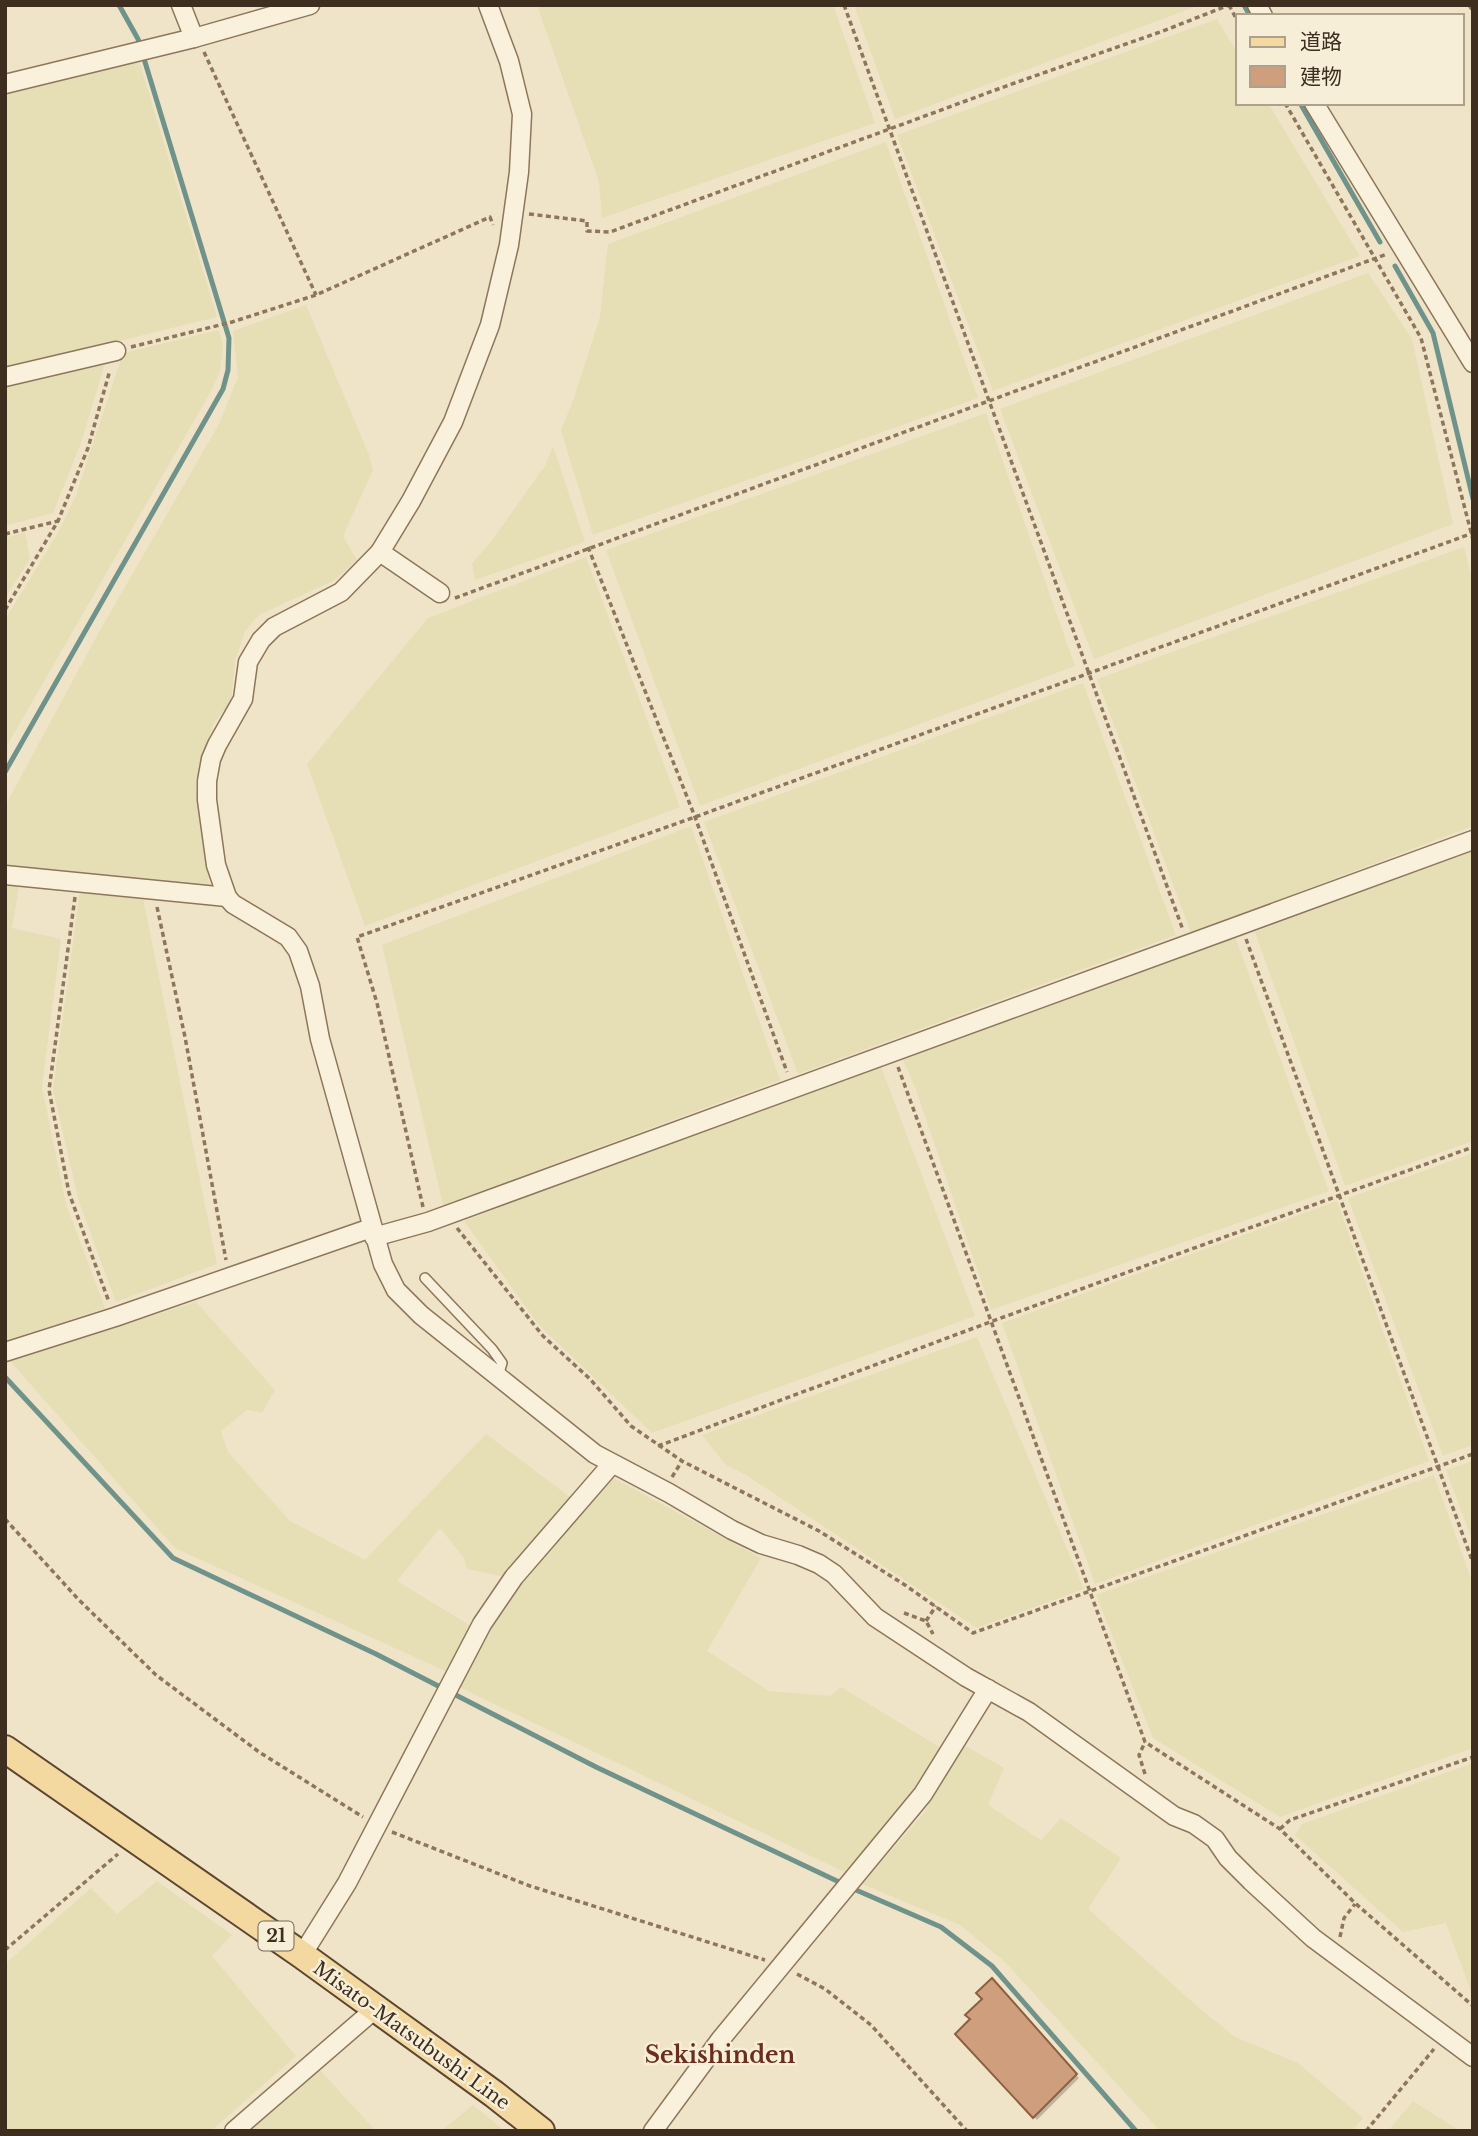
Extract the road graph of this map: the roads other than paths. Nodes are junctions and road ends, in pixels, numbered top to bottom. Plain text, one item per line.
1 (181, 5) edge
2 (310, 5) edge
3 (488, 5) edge
4 (196, 38) junction
5 (5, 84) edge
6 (1315, 105) edge
7 (116, 351) road end
8 (1473, 363) edge
9 (5, 377) edge
10 (380, 552) junction
11 (433, 588) road end
12 (1473, 840) edge
13 (5, 875) edge
14 (227, 897) junction
15 (373, 1233) junction
16 (425, 1278) dead end
17 (5, 1352) edge
18 (498, 1376) junction
19 (611, 1465) junction
20 (988, 1689) junction
21 (5, 1749) edge
22 (302, 1955) junction
23 (375, 2009) junction
24 (1473, 2057) edge
25 (234, 2131) edge
26 (541, 2131) edge
27 (653, 2131) edge

1 - 4 street
2 - 4 street
3 - 10 street
4 - 5 street
6 - 8 street
7 - 9 street
10 - 11 street
10 - 14 street
12 - 15 street
13 - 14 street
14 - 15 street
15 - 17 street
15 - 18 street
16 - 18 lane
18 - 19 street
19 - 20 street
19 - 22 street
20 - 24 street
20 - 27 street
21 - 22 main road, Misato-Matsubushi Line / 21
22 - 23 main road, Misato-Matsubushi Line / 21
23 - 25 street
23 - 26 main road, Misato-Matsubushi Line / 21

